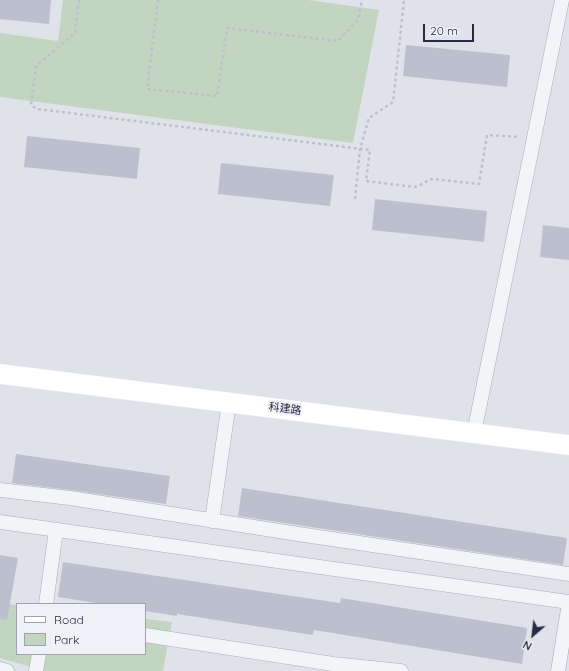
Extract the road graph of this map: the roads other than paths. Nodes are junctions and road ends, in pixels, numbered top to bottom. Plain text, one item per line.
1 (562, 0) edge
2 (0, 374) edge
3 (229, 402) junction
4 (474, 433) junction
5 (569, 445) edge
6 (0, 490) edge
7 (212, 520) junction
8 (0, 522) edge
9 (56, 530) junction
10 (569, 574) edge
11 (46, 603) edge
12 (569, 603) edge
13 (146, 635) edge
14 (39, 655) edge
15 (0, 669) edge
16 (7, 671) edge
17 (36, 671) edge
18 (401, 671) edge
19 (558, 671) edge

1 - 4 street
2 - 3 main road, 科建路
3 - 4 main road, 科建路
3 - 7 street
4 - 5 main road, 科建路
6 - 7 street
7 - 10 street
8 - 9 street
9 - 11 street
9 - 12 street
12 - 19 street
13 - 18 street
14 - 17 street
15 - 16 street

